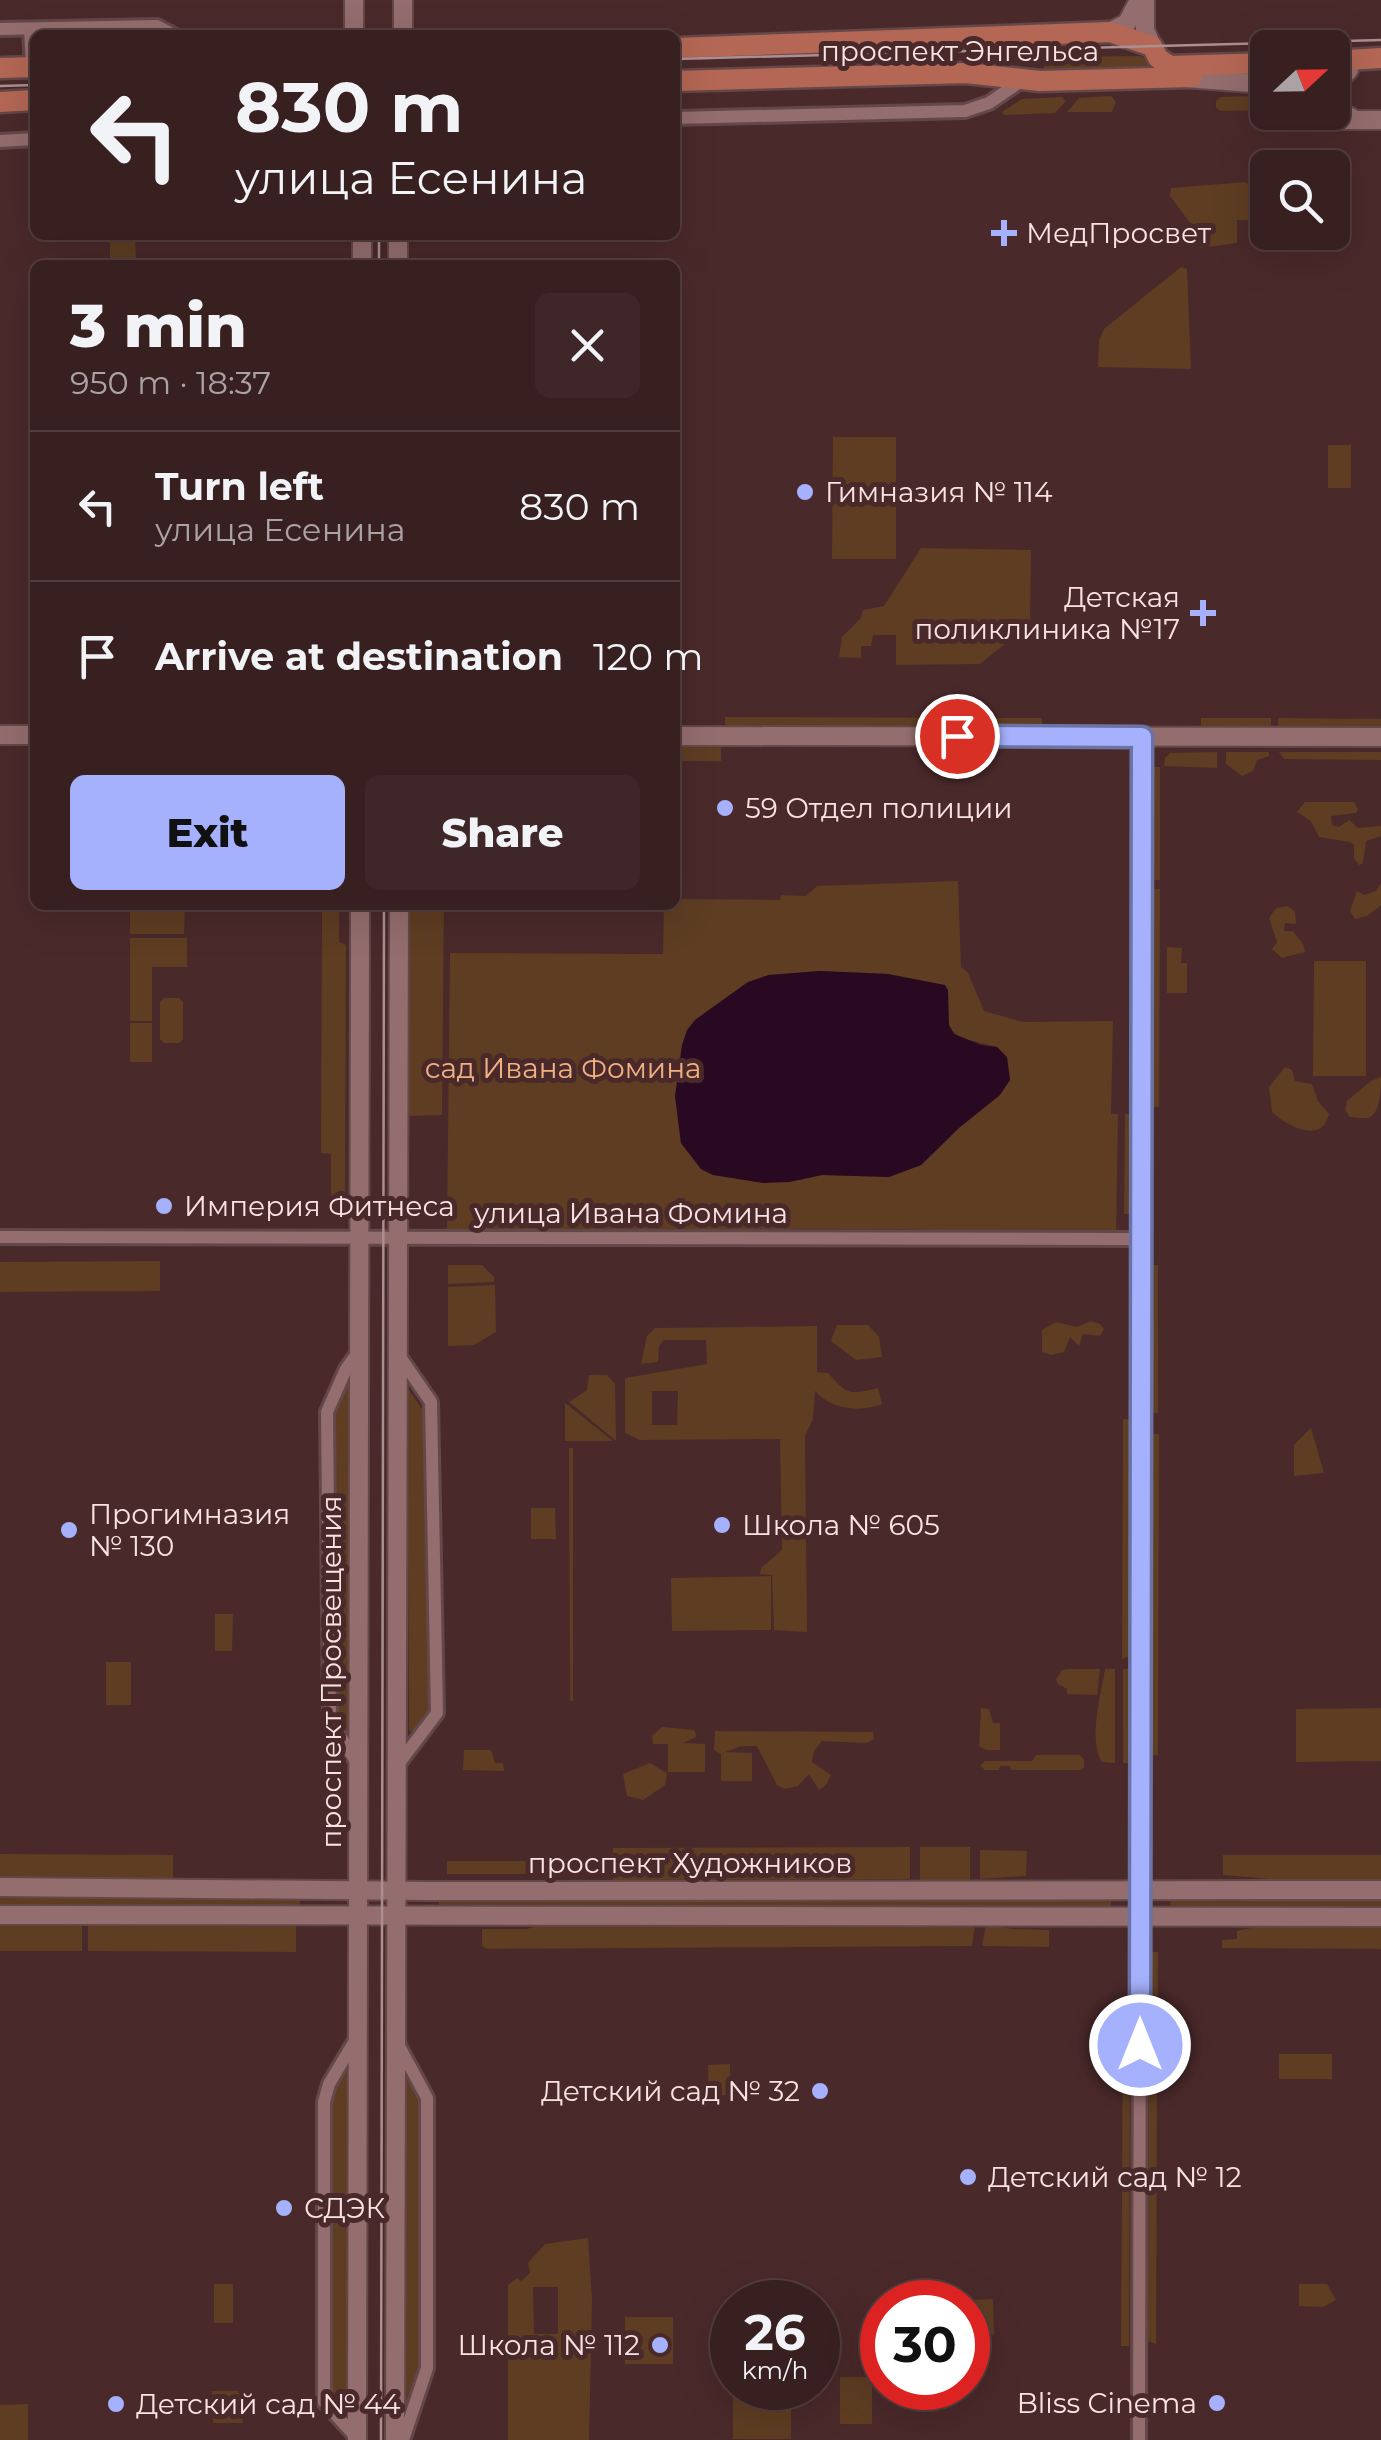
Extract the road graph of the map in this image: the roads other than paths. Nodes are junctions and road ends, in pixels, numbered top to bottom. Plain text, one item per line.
1 (354, 0) edge
2 (402, 0) edge
3 (1142, 0) edge
4 (0, 29) edge
5 (30, 29) joint
6 (165, 30) edge
7 (354, 30) edge
8 (403, 30) edge
9 (1110, 32) junction
10 (1152, 46) junction
11 (680, 48) edge
12 (1381, 58) edge
13 (1250, 64) edge
14 (1350, 64) edge
15 (30, 67) edge
16 (0, 68) edge
17 (1350, 68) edge
18 (1381, 69) edge
19 (1250, 74) edge
20 (1185, 78) junction
21 (1024, 79) junction
22 (680, 82) edge
23 (1250, 84) edge
24 (30, 100) edge
25 (0, 102) edge
26 (1350, 116) edge
27 (680, 118) edge
28 (1350, 120) edge
29 (1357, 120) junction
30 (1381, 120) edge
31 (0, 140) edge
32 (30, 140) edge
33 (0, 735) edge
34 (30, 735) edge
35 (680, 736) edge
36 (1142, 737) junction
37 (1381, 737) edge
38 (360, 910) edge
39 (400, 910) edge
40 (0, 1237) edge
41 (359, 1238) junction
42 (398, 1238) junction
43 (1141, 1238) junction
44 (359, 1351) junction
45 (398, 1354) junction
46 (358, 1765) junction
47 (397, 1766) junction
48 (0, 1887) edge
49 (358, 1888) junction
50 (1140, 1890) junction
51 (1381, 1890) edge
52 (397, 1891) junction
53 (0, 1915) edge
54 (358, 1916) junction
55 (396, 1917) junction
56 (1140, 1917) junction
57 (1381, 1917) edge
58 (358, 2037) junction
59 (396, 2041) junction
60 (357, 2439) edge
61 (399, 2440) edge
62 (1139, 2440) edge

1 - 7 street
2 - 8 street
3 - 9 street
3 - 10 street
4 - 5 street
5 - 6 street
9 - 10 main road, проспект Энгельса
9 - 11 main road, проспект Энгельса
10 - 13 main road, проспект Энгельса
12 - 14 main road
15 - 16 main road
17 - 18 main road
19 - 20 main road, проспект Энгельса
20 - 21 main road, проспект Энгельса
20 - 23 street, проспект Энгельса
21 - 22 main road, проспект Энгельса
21 - 27 street
24 - 25 main road
26 - 29 street
28 - 29 street
29 - 30 street
31 - 32 street
33 - 34 street
35 - 36 street
36 - 37 street
36 - 43 street
38 - 41 street, проспект Просвещения
39 - 42 street
40 - 41 street, улица Ивана Фомина
41 - 42 street, улица Ивана Фомина
41 - 44 street, проспект Просвещения
42 - 43 street, улица Ивана Фомина
42 - 45 street
43 - 50 street
44 - 46 street, проспект Просвещения
44 - 46 street
45 - 47 street
45 - 47 street
46 - 49 street, проспект Просвещения
47 - 52 street
48 - 49 street, проспект Художников
49 - 52 street, проспект Художников
49 - 54 street, проспект Просвещения
50 - 51 street, проспект Художников
50 - 52 street, проспект Художников
50 - 56 street
52 - 55 street
53 - 54 street, проспект Художников
54 - 55 street, проспект Художников
54 - 58 street, проспект Просвещения
55 - 56 street, проспект Художников
55 - 59 street
56 - 57 street, проспект Художников
56 - 62 street
58 - 60 street, проспект Просвещения
58 - 60 street
59 - 61 street
59 - 61 street

